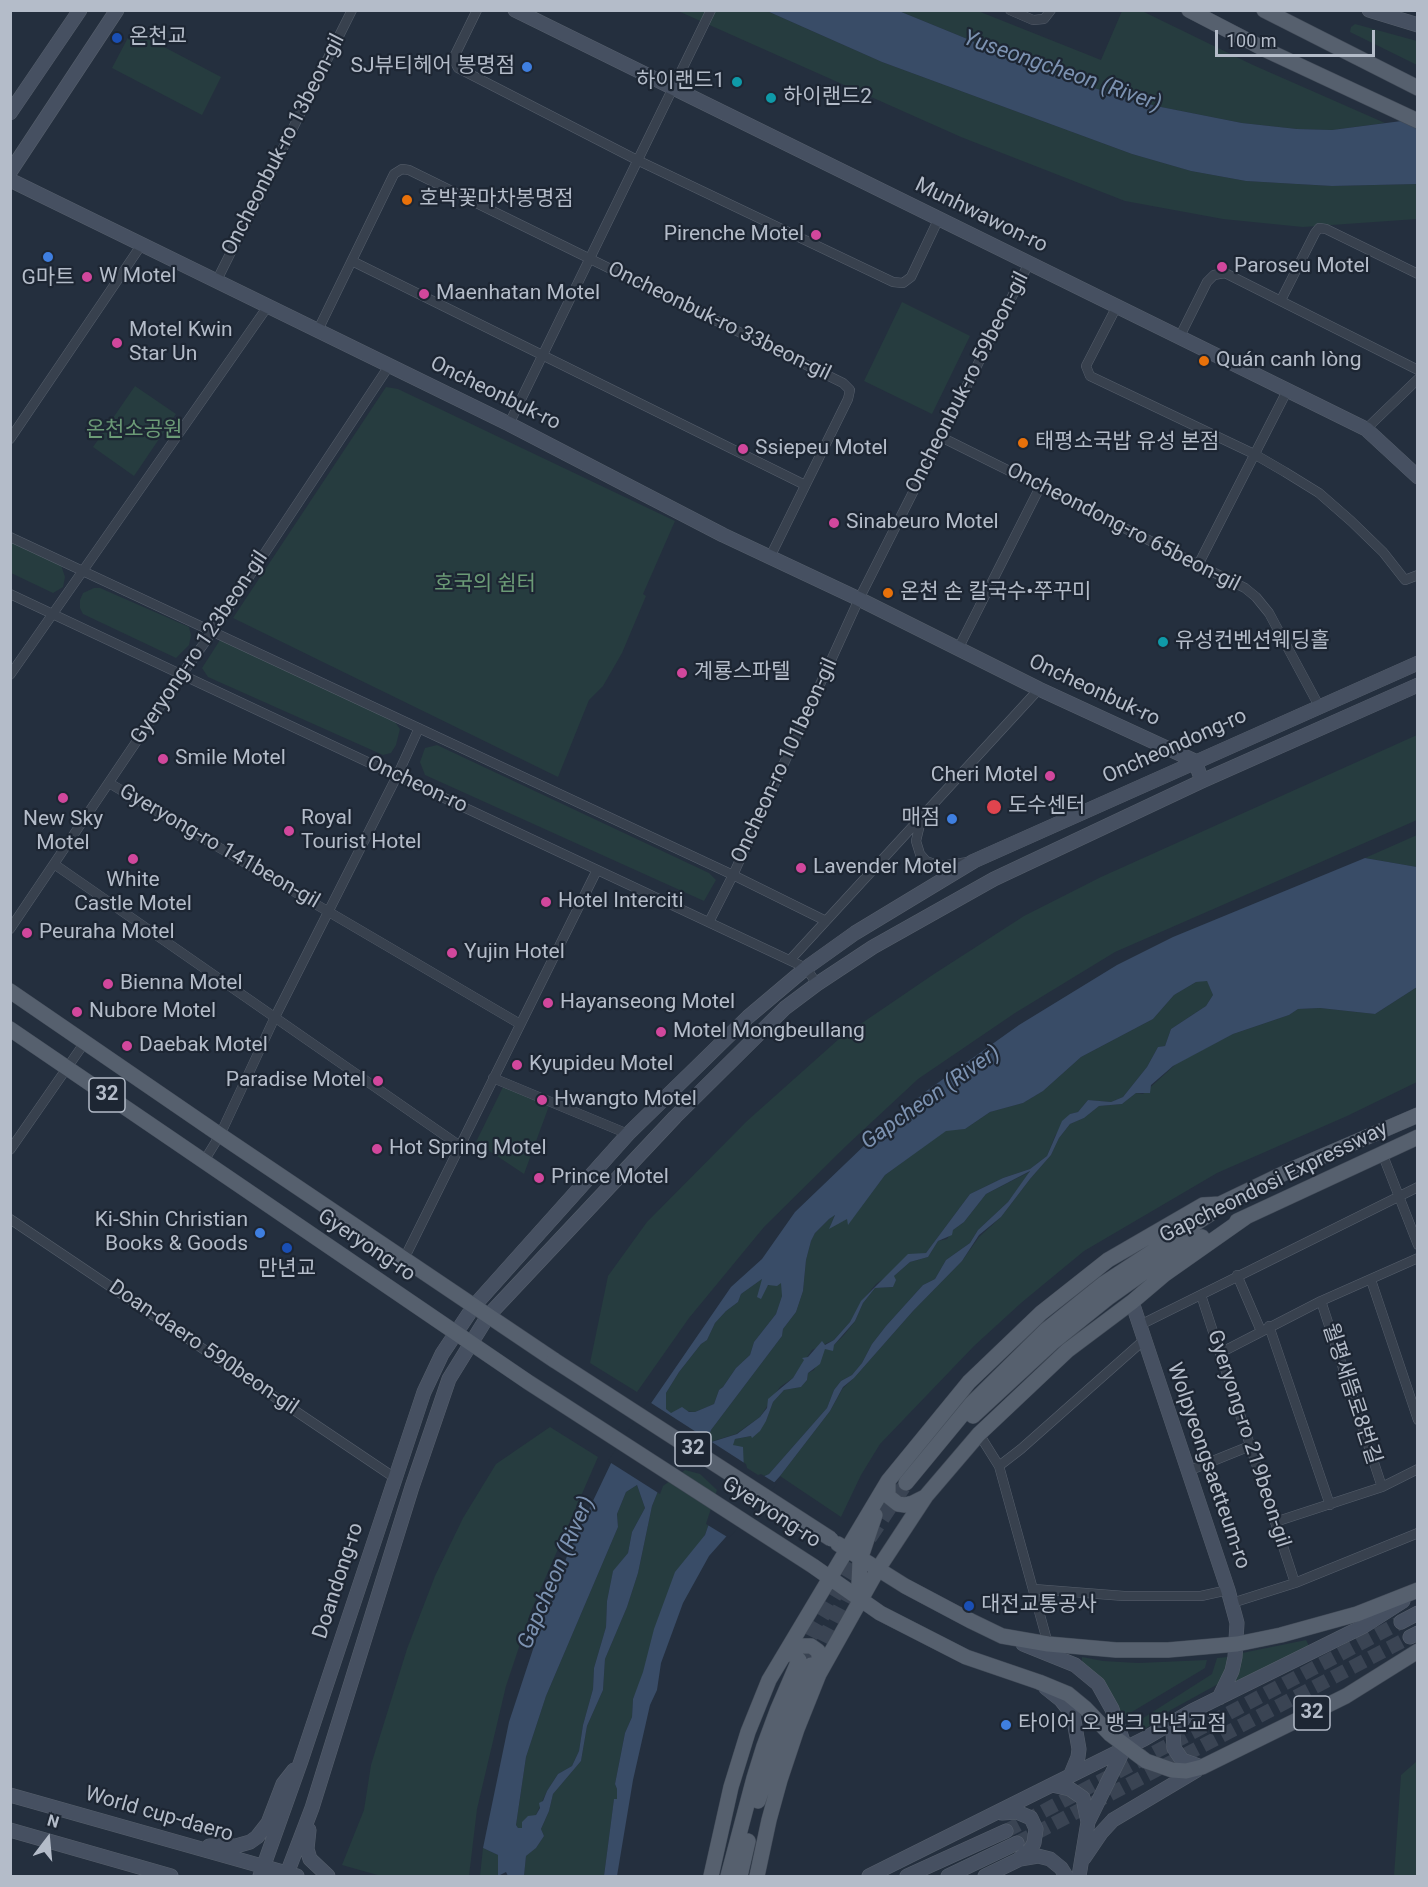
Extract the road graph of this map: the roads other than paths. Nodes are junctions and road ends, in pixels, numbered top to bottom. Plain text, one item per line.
1 (80, 10) edge
2 (117, 10) edge
3 (352, 10) edge
4 (477, 10) edge
5 (515, 10) edge
6 (711, 10) edge
7 (1011, 10) edge
8 (1051, 10) edge
9 (1190, 10) edge
10 (1264, 10) edge
11 (1369, 10) edge
12 (1418, 25) edge
13 (1418, 88) edge
14 (673, 89) junction
15 (10, 113) edge
16 (1418, 121) edge
17 (637, 160) junction
18 (10, 172) edge
19 (10, 180) edge
20 (939, 218) junction
21 (141, 244) junction
22 (589, 258) junction
23 (352, 261) junction
24 (1029, 263) junction
25 (1418, 274) edge
26 (217, 280) junction
27 (1281, 300) junction
28 (268, 306) junction
29 (1117, 306) junction
30 (318, 330) junction
31 (1180, 336) junction
32 (542, 356) junction
33 (389, 366) junction
34 (1418, 370) edge
35 (1418, 379) edge
36 (1288, 389) junction
37 (509, 424) junction
38 (1366, 429) junction
39 (941, 437) junction
40 (10, 439) edge
41 (1254, 454) junction
42 (1418, 477) edge
43 (805, 485) junction
44 (1040, 487) junction
45 (10, 537) edge
46 (770, 557) junction
47 (1198, 565) junction
48 (84, 571) junction
49 (1418, 575) edge
50 (10, 594) edge
51 (859, 599) junction
52 (53, 614) junction
53 (213, 632) junction
54 (958, 649) junction
55 (1418, 663) edge
56 (182, 674) junction
57 (10, 675) edge
58 (1418, 685) edge
59 (1039, 689) junction
60 (1319, 706) junction
61 (419, 728) junction
62 (1195, 761) junction
63 (397, 776) junction
64 (1202, 780) junction
65 (109, 783) junction
66 (921, 817) junction
67 (974, 861) junction
68 (54, 864) junction
69 (597, 870) junction
70 (733, 875) junction
71 (328, 912) junction
72 (826, 921) junction
73 (709, 922) junction
74 (10, 929) edge
75 (790, 960) junction
76 (806, 968) junction
77 (817, 984) junction
78 (10, 991) edge
79 (274, 1017) junction
80 (520, 1024) junction
81 (10, 1029) edge
82 (85, 1042) junction
83 (66, 1067) junction
84 (493, 1078) junction
85 (1418, 1115) edge
86 (628, 1134) junction
87 (220, 1135) junction
88 (1418, 1137) edge
89 (460, 1146) junction
90 (10, 1150) edge
91 (1382, 1153) junction
92 (204, 1161) junction
93 (1418, 1187) edge
94 (1398, 1196) junction
95 (1220, 1204) junction
96 (1246, 1217) junction
97 (10, 1219) edge
98 (1418, 1245) edge
99 (1418, 1258) edge
100 (404, 1259) junction
101 (1238, 1275) junction
102 (1371, 1280) junction
103 (1201, 1295) junction
104 (1321, 1301) junction
105 (1132, 1302) junction
106 (474, 1306) junction
107 (488, 1316) junction
108 (1140, 1325) junction
109 (1265, 1328) junction
110 (457, 1333) junction
111 (1144, 1340) junction
112 (471, 1343) junction
113 (1220, 1353) junction
114 (1418, 1420) edge
115 (979, 1434) junction
116 (1250, 1446) junction
117 (999, 1466) junction
118 (1418, 1469) edge
119 (1188, 1471) junction
120 (395, 1478) junction
121 (888, 1481) junction
122 (1382, 1487) junction
123 (916, 1489) junction
124 (1330, 1505) junction
125 (1275, 1522) junction
126 (1418, 1533) edge
127 (846, 1549) junction
128 (878, 1569) junction
129 (829, 1577) junction
130 (1295, 1582) junction
131 (1034, 1589) junction
132 (1418, 1591) edge
133 (1230, 1596) junction
134 (860, 1599) junction
135 (1418, 1613) edge
136 (1401, 1622) tunnel mouth
137 (1002, 1636) junction
138 (1048, 1644) junction
139 (1237, 1644) junction
140 (1418, 1651) edge
141 (780, 1661) junction
142 (810, 1666) junction
143 (1039, 1682) junction
144 (1219, 1698) junction
145 (1192, 1711) junction
146 (1125, 1747) junction
147 (301, 1761) junction
148 (1197, 1765) junction
149 (1071, 1774) junction
150 (1052, 1785) junction
151 (10, 1795) edge
152 (312, 1808) junction
153 (997, 1813) junction
154 (1088, 1822) junction
155 (10, 1830) edge
156 (1006, 1831) tunnel mouth
157 (1017, 1843) tunnel mouth
158 (194, 1847) junction
159 (1018, 1860) junction
160 (1081, 1862) junction
161 (262, 1871) edge
162 (171, 1876) edge
163 (290, 1876) edge
164 (328, 1876) edge
165 (711, 1876) edge
166 (729, 1876) edge
167 (740, 1876) edge
168 (757, 1876) edge
169 (869, 1876) edge
170 (907, 1876) edge
171 (948, 1876) edge
172 (985, 1876) edge
173 (1066, 1876) edge
174 (1079, 1876) edge

1 - 15 street
2 - 18 street
3 - 26 street, Oncheonbuk-ro 13beon-gil
4 - 17 street
5 - 14 street, Munhwawon-ro
6 - 14 street, Oncheonbuk-ro 33beon-gil
7 - 8 street
9 - 16 main road
10 - 13 main road
11 - 12 street
14 - 17 street, Oncheonbuk-ro 33beon-gil
14 - 20 street, Munhwawon-ro
17 - 20 street
17 - 22 street, Oncheonbuk-ro 33beon-gil
19 - 21 street, Oncheonbuk-ro
20 - 24 street, Munhwawon-ro
21 - 26 street, Oncheonbuk-ro
21 - 40 street
22 - 23 street, Oncheonbuk-ro 33beon-gil
22 - 32 street, Oncheonbuk-ro 33beon-gil
22 - 43 street, Oncheonbuk-ro 33beon-gil
23 - 30 street, Oncheonbuk-ro 33beon-gil
23 - 32 street
24 - 29 street, Munhwawon-ro
24 - 39 street, Oncheonbuk-ro 59beon-gil
25 - 27 street
26 - 28 street, Oncheonbuk-ro
27 - 31 street
27 - 34 street
28 - 30 street, Oncheonbuk-ro
28 - 48 street
29 - 31 street, Munhwawon-ro
29 - 41 street
30 - 33 street, Oncheonbuk-ro
31 - 36 street, Munhwawon-ro
32 - 37 street, Oncheonbuk-ro 33beon-gil
32 - 43 street
33 - 37 street, Oncheonbuk-ro
33 - 53 street, Gyeryong-ro 123beon-gil
35 - 38 street
36 - 38 street, Munhwawon-ro
36 - 41 street
37 - 46 street, Oncheonbuk-ro
38 - 42 street, Munhwawon-ro
39 - 44 street, Oncheondong-ro 65beon-gil
39 - 51 street, Oncheonbuk-ro 59beon-gil
41 - 47 street
41 - 49 street
43 - 46 street, Oncheonbuk-ro 33beon-gil
44 - 47 street, Oncheondong-ro 65beon-gil
44 - 54 street
45 - 48 street
46 - 51 street, Oncheonbuk-ro
47 - 60 street, Oncheondong-ro 65beon-gil
48 - 52 street
48 - 53 street
50 - 52 street, Oncheon-ro
51 - 54 street, Oncheonbuk-ro
51 - 70 street, Oncheon-ro 101beon-gil
52 - 56 street, Oncheon-ro
52 - 57 street
53 - 56 street, Gyeryong-ro 123beon-gil
53 - 61 street
54 - 59 street, Oncheonbuk-ro
55 - 60 street, Oncheondong-ro
56 - 63 street, Oncheon-ro
56 - 65 street, Gyeryong-ro 123beon-gil
58 - 64 street, Oncheondong-ro
59 - 62 street, Oncheonbuk-ro
59 - 66 street
60 - 62 street, Oncheondong-ro
61 - 63 street, Gyeryong-ro 141beon-gil
61 - 70 street
62 - 64 street
62 - 67 street, Oncheondong-ro
63 - 69 street, Oncheon-ro
63 - 71 street, Gyeryong-ro 141beon-gil
64 - 77 street, Oncheondong-ro
65 - 68 street, Gyeryong-ro 123beon-gil
65 - 71 street, Gyeryong-ro 141beon-gil
66 - 67 street
66 - 72 street
67 - 76 street, Oncheondong-ro
68 - 74 street, Gyeryong-ro 123beon-gil
68 - 79 street
69 - 73 street, Oncheon-ro
69 - 80 street
70 - 72 street
70 - 73 street, Oncheon-ro 101beon-gil
71 - 79 street, Gyeryong-ro 141beon-gil
71 - 80 street, Gyeryong-ro 141beon-gil
72 - 75 street
73 - 75 street, Oncheon-ro
75 - 76 street, Oncheon-ro
76 - 77 street, Oncheon-ro
76 - 86 street, Oncheondong-ro
77 - 107 street, Oncheondong-ro
78 - 82 main road, Gyeryong-ro / 32
79 - 87 street, Gyeryong-ro 141beon-gil
79 - 89 street
80 - 84 street
81 - 83 main road, Gyeryong-ro / 32
82 - 83 street
82 - 87 main road, Gyeryong-ro / 32
83 - 90 street
83 - 92 main road, Gyeryong-ro / 32
84 - 86 street
84 - 89 street
85 - 95 main road, Gapcheondosi Expressway
86 - 106 street, Oncheondong-ro
87 - 92 street, Gyeryong-ro 141beon-gil
87 - 100 main road, Gyeryong-ro / 32
88 - 91 main road, Gapcheondosi Expressway
89 - 100 street
91 - 94 street
91 - 96 main road, Gapcheondosi Expressway
92 - 110 main road, Gyeryong-ro / 32
93 - 94 street
94 - 98 street
94 - 101 street
95 - 121 main road
95 - 123 main road, Gapcheondosi Expressway
96 - 105 main road
96 - 123 main road, Gapcheondosi Expressway
97 - 120 street, Doan-daero 590beon-gil
99 - 102 street
100 - 106 main road, Gyeryong-ro / 32
101 - 103 street
101 - 109 street
102 - 104 street
102 - 114 street
103 - 108 street
103 - 113 street, Gyeryong-ro 219beon-gil
104 - 109 street
104 - 122 street, 월평새뜸로8번길
105 - 108 street, Wolpyeongsaetteum-ro
105 - 115 main road
106 - 107 main road, Gyeryong-ro / 32
106 - 110 street, Doandong-ro
107 - 112 street, Doandong-ro
107 - 127 main road, Gyeryong-ro / 32, bridge
108 - 111 street, Wolpyeongsaetteum-ro
109 - 113 street
109 - 124 street
110 - 112 main road, Gyeryong-ro / 32
110 - 120 street, Doandong-ro
111 - 117 street
111 - 119 street, Wolpyeongsaetteum-ro
112 - 129 main road, Gyeryong-ro / 32
112 - 152 street, Doandong-ro
113 - 116 street, Gyeryong-ro 219beon-gil
115 - 117 street
115 - 123 main road
116 - 119 street
116 - 125 street, Gyeryong-ro 219beon-gil
117 - 131 street
118 - 122 street
119 - 133 street, Wolpyeongsaetteum-ro
120 - 147 street, Doandong-ro
121 - 123 main road
121 - 127 main road
121 - 134 main road
122 - 124 street
123 - 128 main road
124 - 125 street
125 - 130 street, Gyeryong-ro 219beon-gil
126 - 130 street
127 - 128 main road, Gyeryong-ro
127 - 129 main road
128 - 134 main road
128 - 137 main road, Gyeryong-ro
129 - 134 main road, Gyeryong-ro / 32
129 - 141 main road
130 - 133 street
131 - 133 street
131 - 138 street
132 - 139 main road, Gyeryong-ro
132 - 144 street
133 - 139 street, Wolpyeongsaetteum-ro
134 - 142 main road
134 - 143 main road, Gyeryong-ro / 32
135 - 136 street
137 - 138 main road, Gyeryong-ro
137 - 146 street
138 - 139 main road, Gyeryong-ro
139 - 144 street, Wolpyeongsaetteum-ro
140 - 148 main road, Gyeryong-ro / 32
141 - 142 main road
141 - 165 main road
142 - 166 main road
142 - 167 main road
142 - 168 main road
143 - 146 main road, Gyeryong-ro / 32
143 - 149 street
144 - 145 street
145 - 146 street
145 - 148 street
146 - 148 main road, Gyeryong-ro / 32
146 - 149 street
146 - 154 street
147 - 158 street
147 - 161 street, Doandong-ro
148 - 160 street
149 - 150 street
150 - 153 street
150 - 154 street
151 - 158 street, World cup-daero
152 - 163 street, Doandong-ro
152 - 164 street
153 - 159 street
153 - 169 street
154 - 160 street
155 - 162 street
156 - 170 street
157 - 171 street
158 - 161 street, World cup-daero
159 - 172 street
159 - 173 street
160 - 174 street
161 - 163 street, World cup-daero

